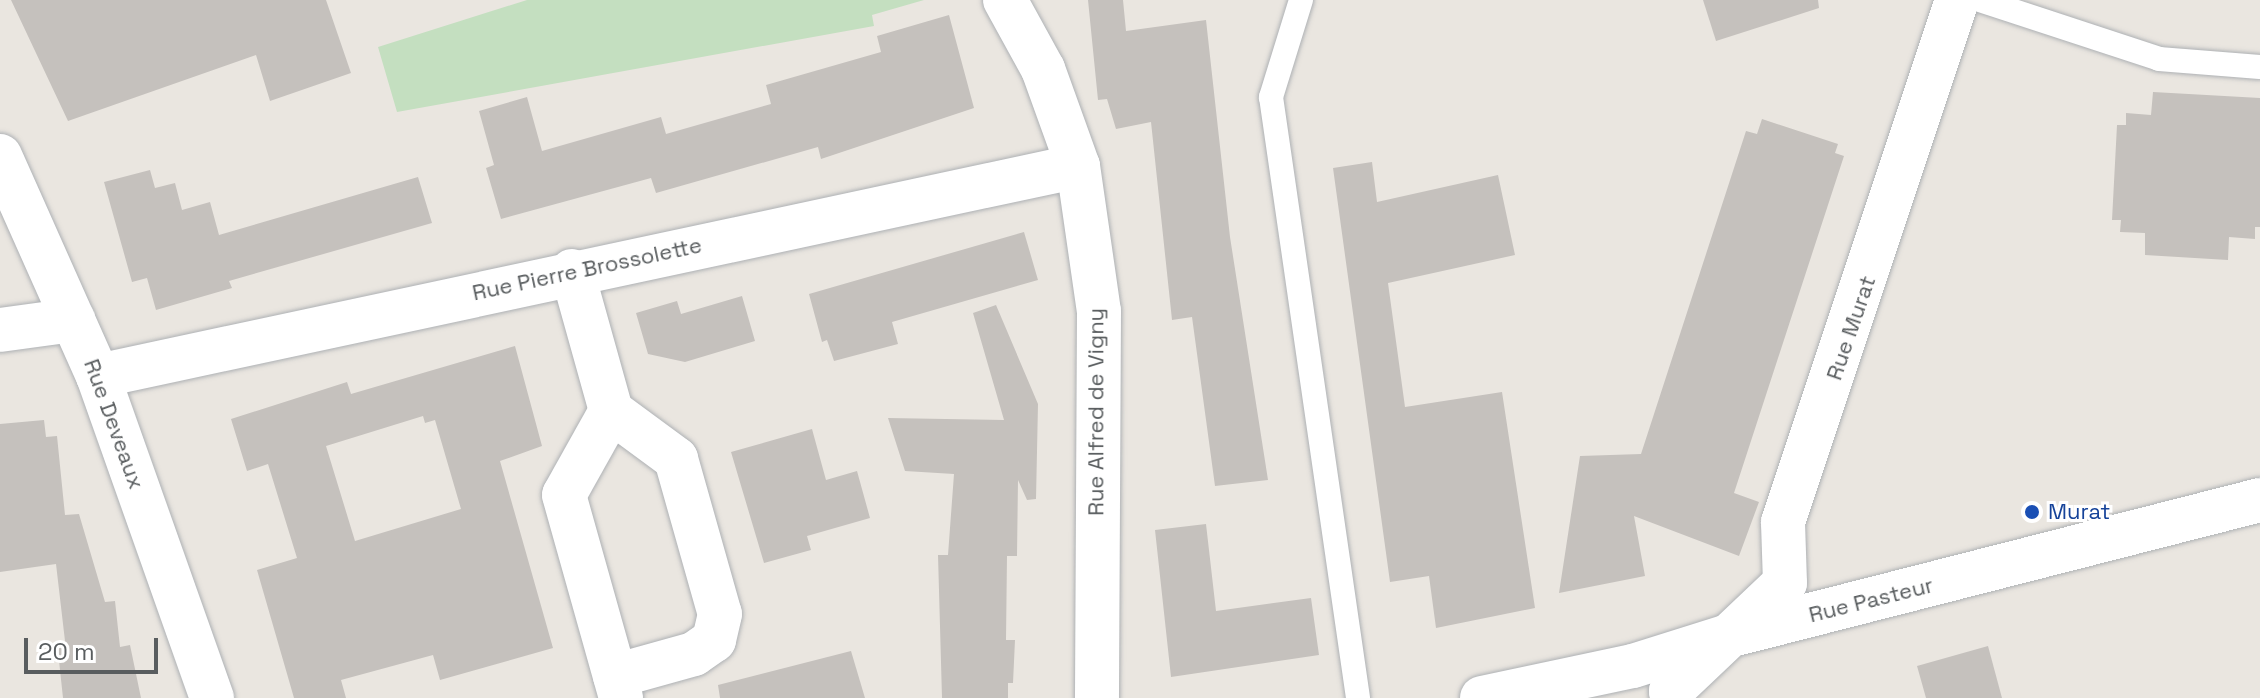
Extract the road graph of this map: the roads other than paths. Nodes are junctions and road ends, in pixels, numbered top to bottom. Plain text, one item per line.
1 (1005, 0) edge
2 (1301, 0) edge
3 (1957, 0) edge
4 (1980, 0) edge
5 (2260, 67) edge
6 (0, 156) edge
7 (1078, 166) junction
8 (572, 271) junction
9 (73, 320) junction
10 (0, 330) edge
11 (98, 376) junction
12 (611, 411) junction
13 (2260, 500) edge
14 (1728, 636) junction
15 (618, 687) edge
16 (212, 698) edge
17 (1097, 698) edge
18 (1358, 698) edge
19 (1482, 698) edge
20 (1672, 698) edge

1 - 7 street, Rue Alfred de Vigny
2 - 18 lane
3 - 14 street, Rue Murat
4 - 5 lane
6 - 9 street, Rue Deveaux
7 - 8 street, Rue Pierre Brossolette
7 - 17 street, Rue Alfred de Vigny
8 - 11 street, Rue Pierre Brossolette
8 - 12 street
9 - 10 street
9 - 11 street, Rue Deveaux
11 - 16 street, Rue Deveaux
12 - 15 street
12 - 15 street
13 - 14 street, Rue Pasteur
14 - 19 street, Rue Pasteur
14 - 20 street, Rue Murat

